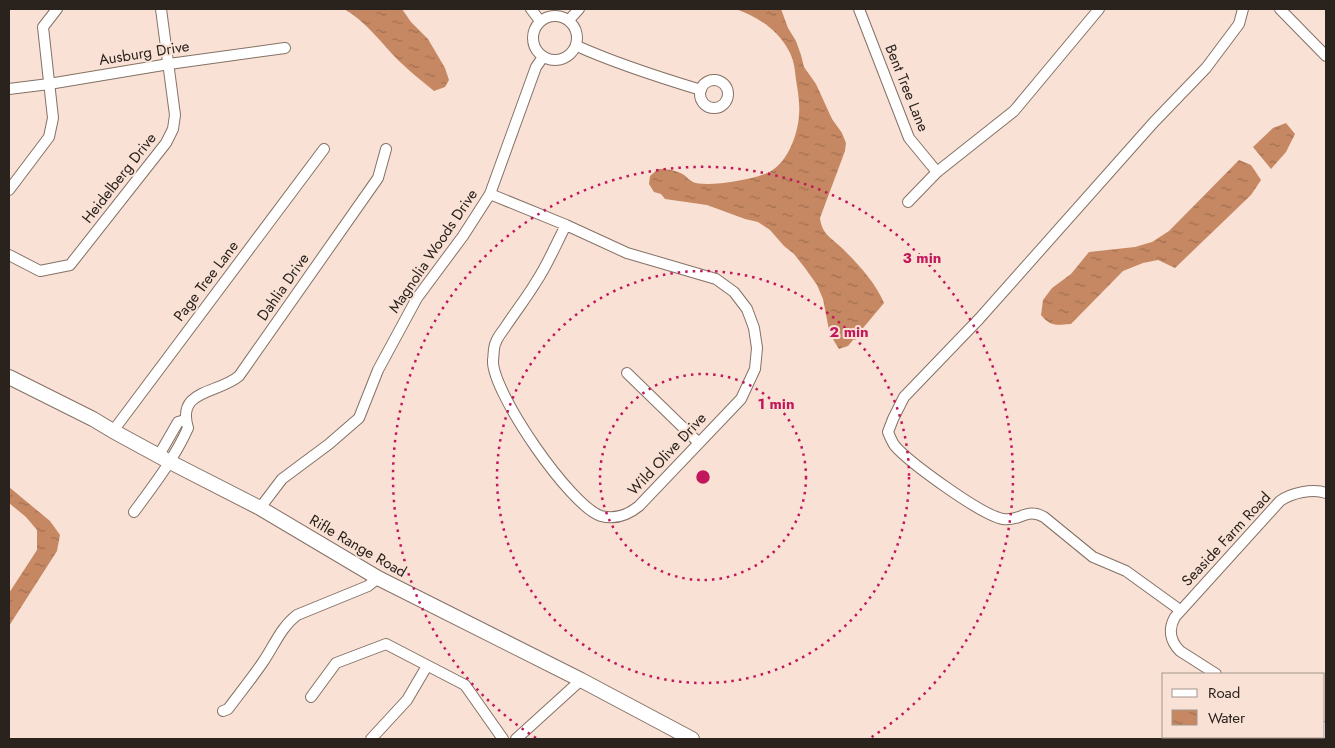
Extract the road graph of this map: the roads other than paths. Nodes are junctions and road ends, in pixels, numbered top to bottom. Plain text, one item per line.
1 (57, 9) edge
2 (161, 9) edge
3 (531, 9) edge
4 (579, 9) edge
5 (859, 9) edge
6 (1099, 9) edge
7 (1243, 9) edge
8 (1280, 9) edge
9 (569, 20) junction
10 (540, 21) junction
11 (576, 46) junction
12 (285, 48) dead end
13 (1326, 56) edge
14 (542, 57) junction
15 (169, 64) junction
16 (49, 84) junction
17 (9, 89) edge
18 (700, 90) dead end
19 (324, 149) dead end
20 (386, 149) dead end
21 (937, 172) junction
22 (9, 190) edge
23 (490, 194) junction
24 (908, 202) dead end
25 (566, 225) junction
26 (9, 255) edge
27 (627, 373) dead end
28 (9, 377) edge
29 (113, 431) junction
30 (698, 442) junction
31 (165, 459) junction
32 (1326, 493) edge
33 (260, 508) junction
34 (134, 512) dead end
35 (378, 578) junction
36 (1180, 610) junction
37 (427, 666) junction
38 (1214, 673) edge
39 (581, 680) junction
40 (311, 698) dead end
41 (223, 711) dead end
42 (371, 739) edge
43 (503, 739) edge
44 (516, 739) edge
45 (692, 739) edge

1 - 16 street
2 - 15 street, Heidelberg Drive
3 - 10 street
4 - 9 street
5 - 21 street, Bent Tree Lane
6 - 21 street
7 - 36 street
8 - 13 street
9 - 10 street
9 - 11 street
10 - 14 street
11 - 14 street
11 - 18 street
12 - 15 street, Ausburg Drive
14 - 23 street, Magnolia Woods Drive
15 - 16 street, Ausburg Drive
15 - 26 street, Heidelberg Drive
16 - 17 street, Ausburg Drive
16 - 22 street
19 - 29 street, Page Tree Lane
20 - 31 street, Dahlia Drive
21 - 24 street
23 - 25 street, Wild Olive Drive
23 - 33 street, Magnolia Woods Drive
25 - 30 street, Wild Olive Drive
25 - 30 street, Wild Olive Drive
27 - 30 street
28 - 29 main road, Rifle Range Road
29 - 31 main road, Rifle Range Road
31 - 33 main road, Rifle Range Road
31 - 34 street, Dahlia Drive
32 - 36 street, Seaside Farm Road
33 - 35 main road, Rifle Range Road
35 - 39 main road, Rifle Range Road
35 - 41 street
36 - 38 street, Seaside Farm Road
37 - 40 street
37 - 42 street
37 - 43 street
39 - 44 street
39 - 45 main road, Rifle Range Road

